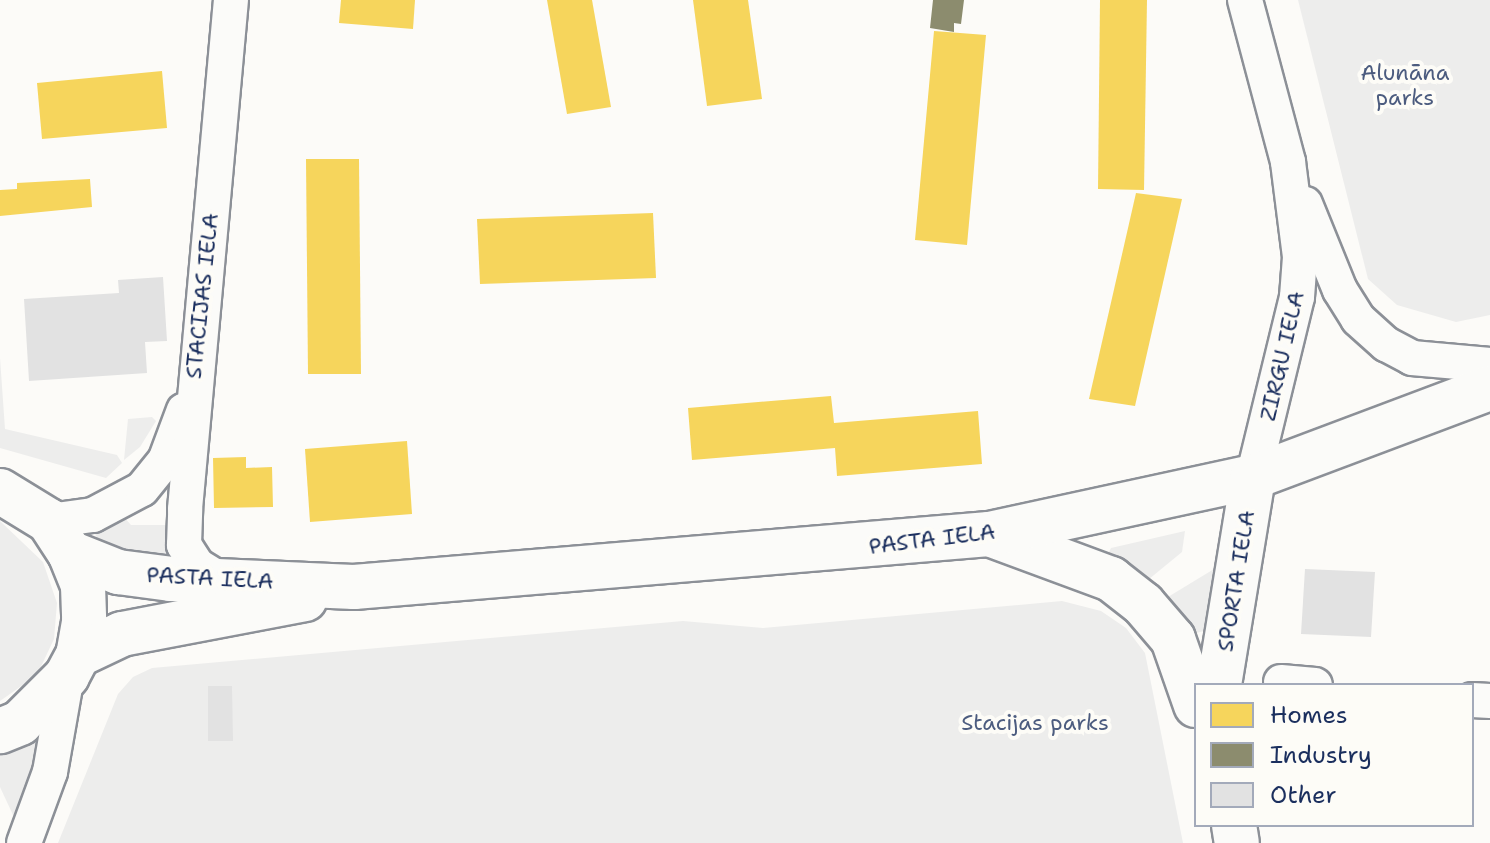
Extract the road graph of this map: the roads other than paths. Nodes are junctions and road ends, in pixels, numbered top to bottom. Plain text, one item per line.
1 (231, 0) edge
2 (1245, 0) edge
3 (1288, 162) junction
4 (1490, 365) edge
5 (193, 388) junction
6 (1490, 388) edge
7 (1253, 477) junction
8 (0, 491) edge
9 (989, 534) junction
10 (60, 537) junction
11 (216, 577) junction
12 (354, 587) junction
13 (72, 665) junction
14 (1281, 682) dead end
15 (1219, 683) edge
16 (1292, 683) edge
17 (1194, 699) edge
18 (0, 731) edge
19 (24, 843) edge

1 - 5 street, STACIJAS IELA
2 - 3 street, ZIRGU IELA
3 - 4 street
3 - 7 street, ZIRGU IELA
5 - 10 street
5 - 11 street, STACIJAS IELA
6 - 7 main road, PASTA IELA
7 - 9 main road, PASTA IELA
7 - 15 main road, SPORTA IELA
8 - 10 main road, PASTA IELA
9 - 12 main road, PASTA IELA
9 - 17 main road
10 - 11 main road, PASTA IELA
10 - 13 main road
11 - 12 main road, PASTA IELA
12 - 13 main road, PASTA IELA
13 - 18 main road, PASTA IELA
13 - 19 street
14 - 16 street

